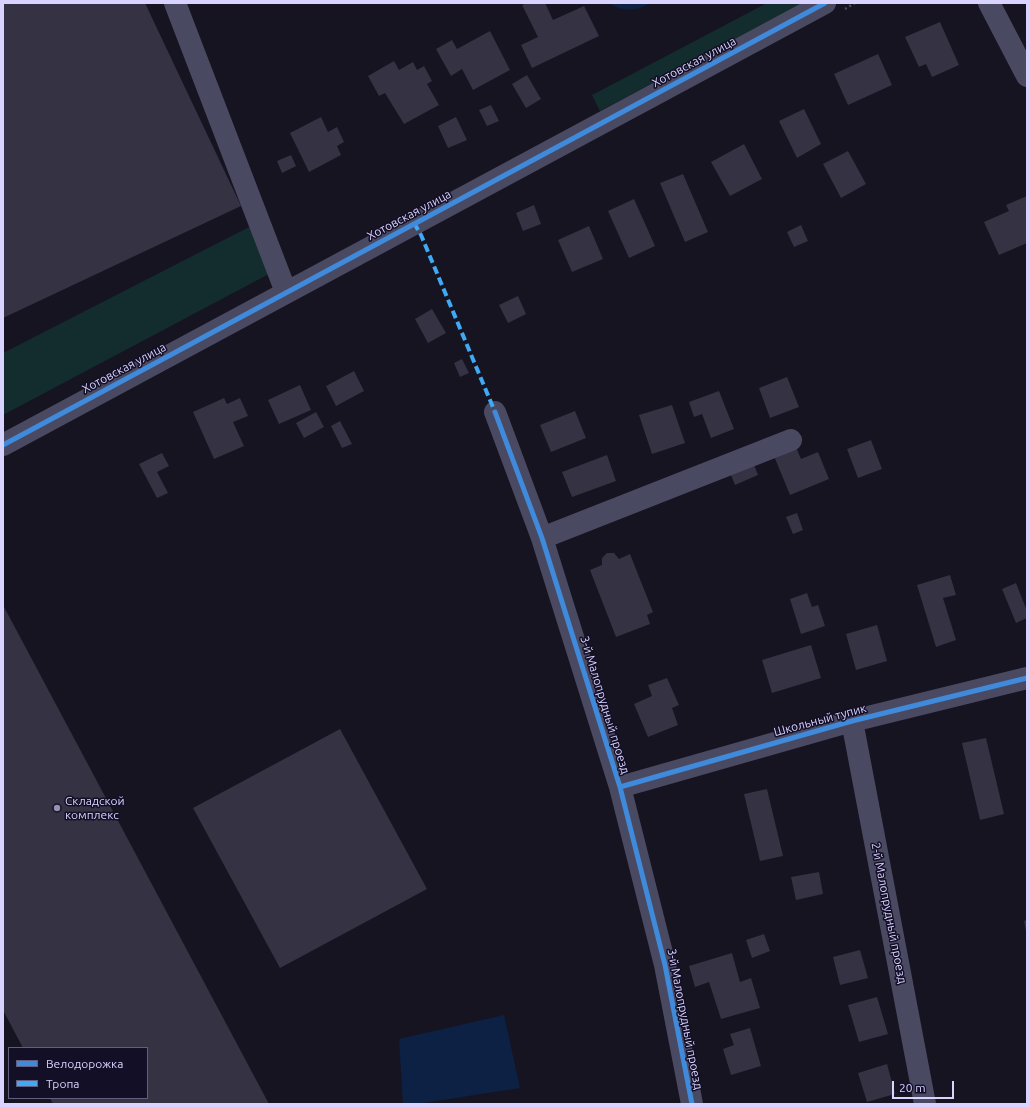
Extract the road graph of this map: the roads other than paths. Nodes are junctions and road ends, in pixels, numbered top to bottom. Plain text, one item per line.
1 (175, 3) edge
2 (825, 3) edge
3 (989, 3) edge
4 (1027, 76) edge
5 (286, 292) junction
6 (495, 412) dead end
7 (791, 440) dead end
8 (3, 445) edge
9 (542, 538) junction
10 (1027, 678) edge
11 (852, 721) junction
12 (620, 786) junction
13 (692, 1104) edge
14 (925, 1104) edge

1 - 5 street
2 - 5 street, Хотовская улица
3 - 4 street
5 - 8 street, Хотовская улица
6 - 9 street, 3-й Малопрудный проезд
7 - 9 street
9 - 12 street, 3-й Малопрудный проезд
10 - 11 street, Школьный тупик
11 - 12 street, Школьный тупик
11 - 14 street, 2-й Малопрудный проезд
12 - 13 street, 3-й Малопрудный проезд

